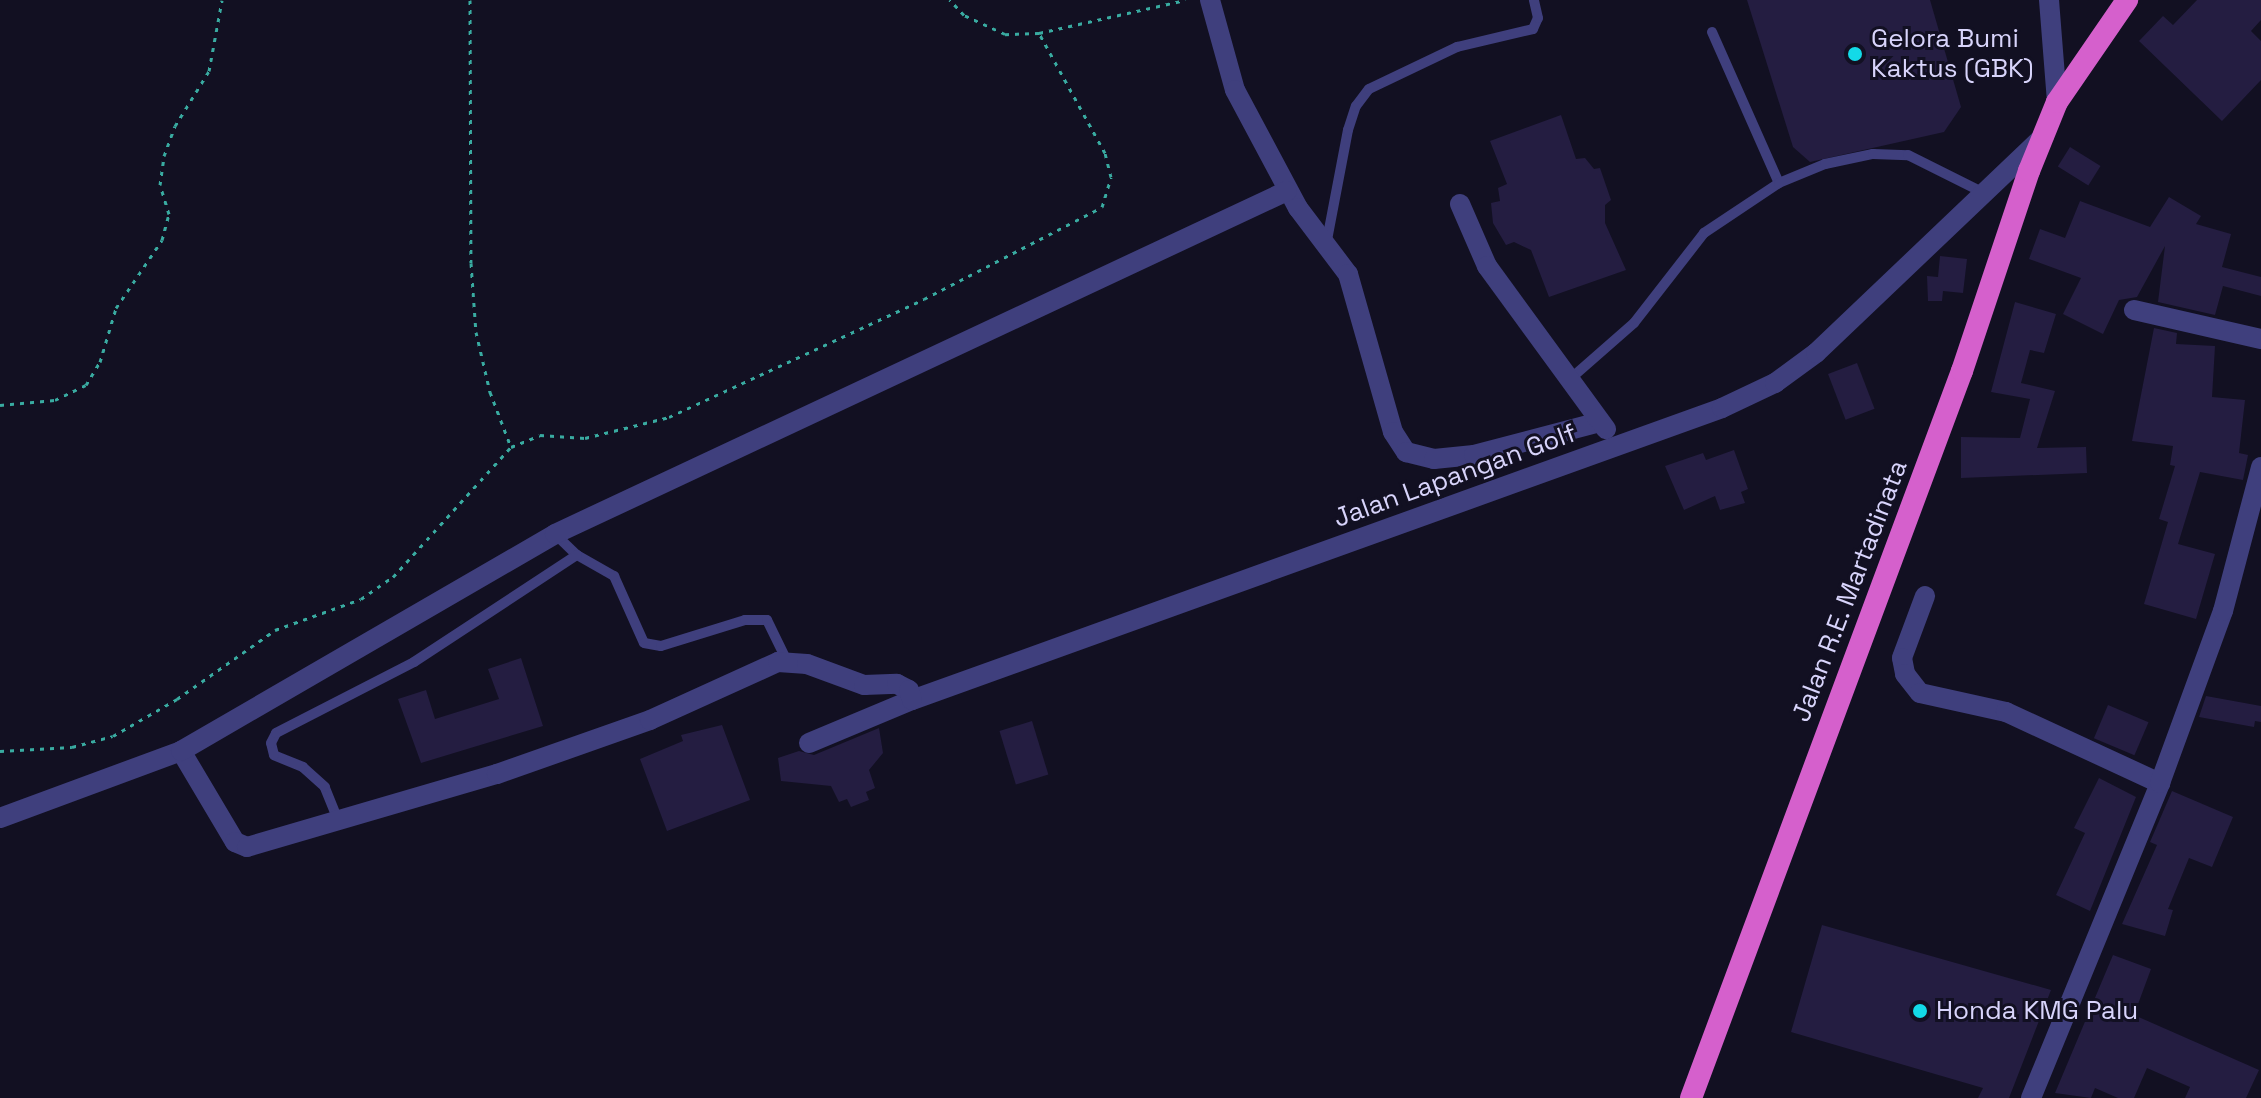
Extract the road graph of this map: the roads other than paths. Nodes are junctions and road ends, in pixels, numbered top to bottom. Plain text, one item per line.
1 (1210, 0) edge
2 (1534, 0) edge
3 (2049, 0) edge
4 (2127, 0) edge
5 (1712, 32) dead end
6 (2057, 102) junction
7 (2044, 136) junction
8 (1779, 183) junction
9 (1287, 191) junction
10 (1980, 191) junction
11 (1460, 204) dead end
12 (1327, 240) junction
13 (2134, 310) dead end
14 (2261, 339) edge
15 (1569, 380) junction
16 (1600, 422) junction
17 (1618, 445) junction
18 (2261, 467) edge
19 (555, 534) junction
20 (577, 555) junction
21 (1925, 596) dead end
22 (788, 663) junction
23 (912, 700) junction
24 (809, 743) dead end
25 (181, 751) junction
26 (2160, 783) junction
27 (0, 818) edge
28 (338, 820) junction
29 (1691, 1098) edge
30 (2031, 1098) edge

1 - 9 street
2 - 12 lane
3 - 6 street
4 - 6 highway, Jalan R.E. Martadinata
5 - 8 lane
6 - 7 highway, Jalan R.E. Martadinata
7 - 10 street, Jalan Lapangan Golf
7 - 29 highway, Jalan R.E. Martadinata
8 - 10 lane
8 - 15 lane
9 - 12 street
9 - 19 street
10 - 17 street, Jalan Lapangan Golf
11 - 15 street
12 - 16 street
13 - 14 street
15 - 16 street
16 - 17 street
17 - 23 street, Jalan Lapangan Golf
18 - 26 street
19 - 20 lane
19 - 25 street
20 - 22 lane
20 - 28 lane
21 - 26 street
22 - 23 street
22 - 28 street
23 - 24 street, Jalan Lapangan Golf
25 - 27 street
25 - 28 street
26 - 30 street

